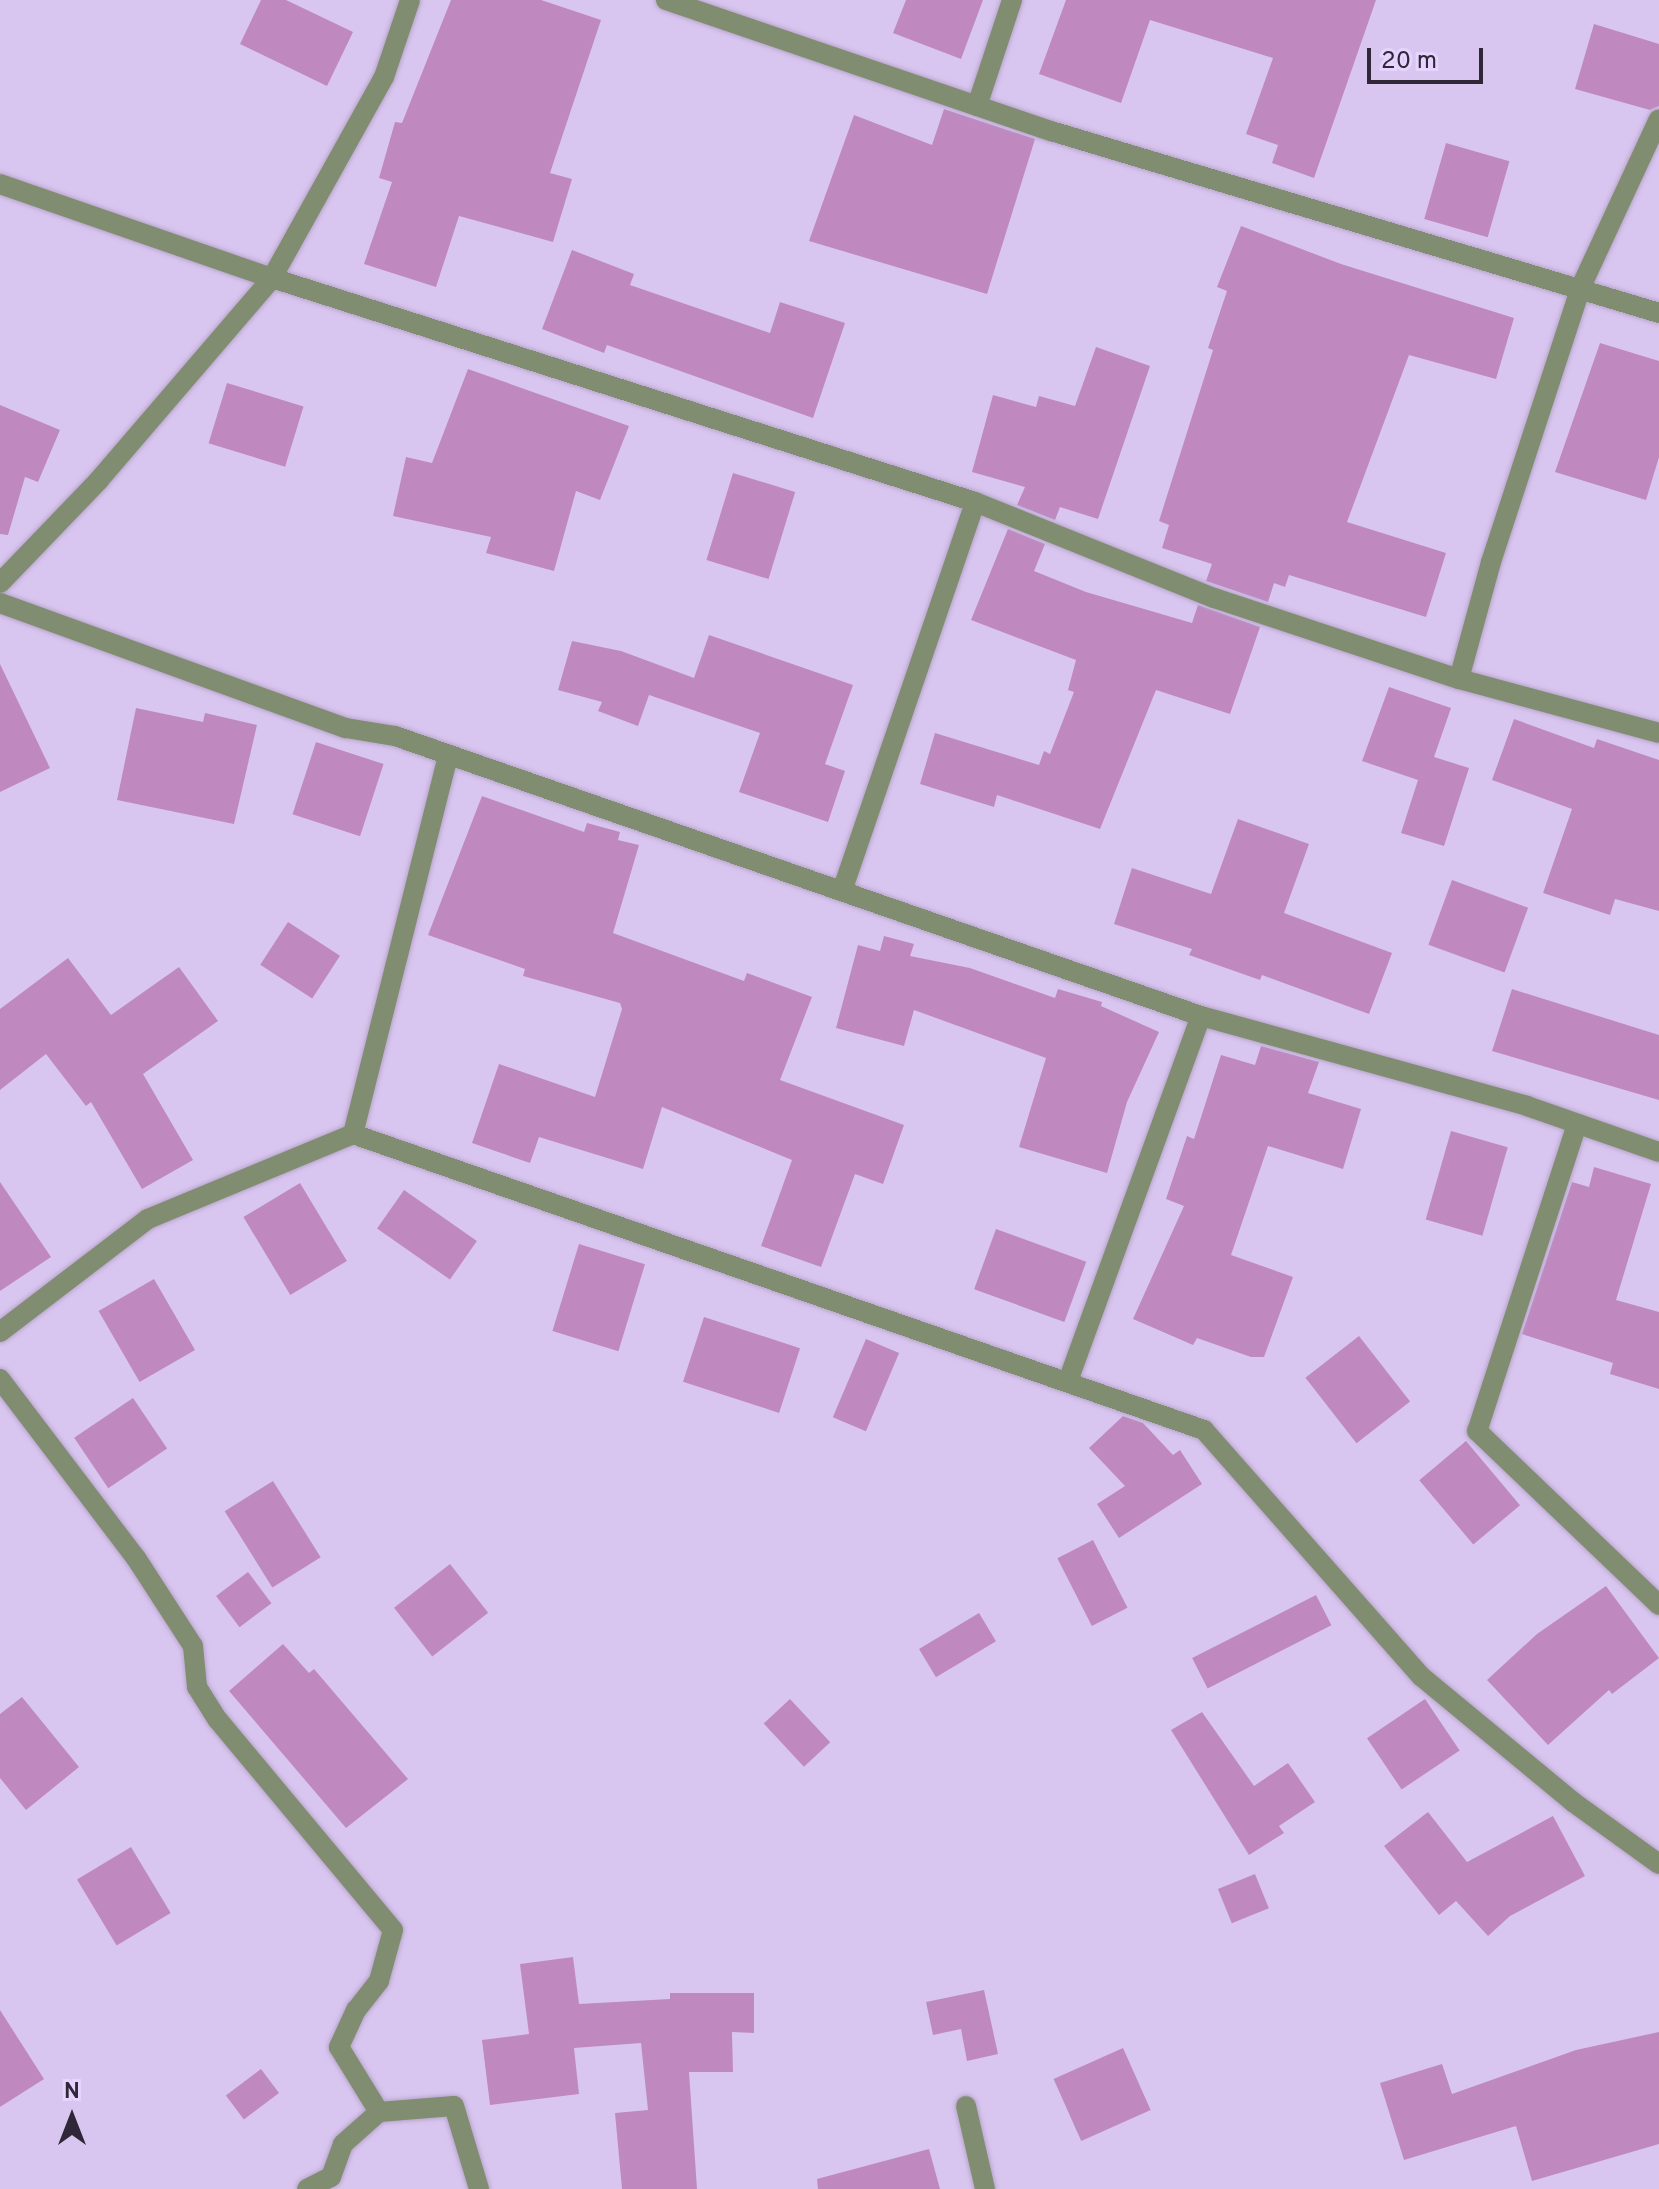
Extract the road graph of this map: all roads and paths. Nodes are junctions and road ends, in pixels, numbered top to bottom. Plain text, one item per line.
1 (410, 0) edge
2 (666, 0) edge
3 (1012, 0) edge
4 (977, 106) junction
5 (1659, 119) edge
6 (0, 184) edge
7 (272, 278) junction
8 (1580, 289) junction
9 (1659, 313) edge
10 (975, 502) junction
11 (0, 583) edge
12 (0, 603) edge
13 (1459, 679) junction
14 (1659, 733) edge
15 (448, 755) junction
16 (842, 891) junction
17 (1201, 1016) junction
18 (1577, 1124) junction
19 (353, 1134) junction
20 (1659, 1152) edge
21 (0, 1332) edge
22 (0, 1379) edge
23 (1068, 1381) junction
24 (1659, 1605) edge
25 (1659, 1864) edge
26 (966, 2106) dead end
27 (379, 2112) junction
28 (307, 2189) edge
29 (479, 2189) edge
30 (985, 2189) edge

1 - 7 street
2 - 4 street
3 - 4 street
4 - 8 street
5 - 8 street
6 - 7 street
7 - 10 street
7 - 11 street
8 - 9 street
8 - 13 street
10 - 13 street
10 - 16 street
12 - 15 street
13 - 14 street
15 - 16 street
15 - 19 street
16 - 17 street
17 - 18 street
17 - 23 street
18 - 20 street
18 - 24 street
19 - 21 street
19 - 23 street
22 - 27 street
23 - 25 street
26 - 30 street
27 - 28 street
27 - 29 street

